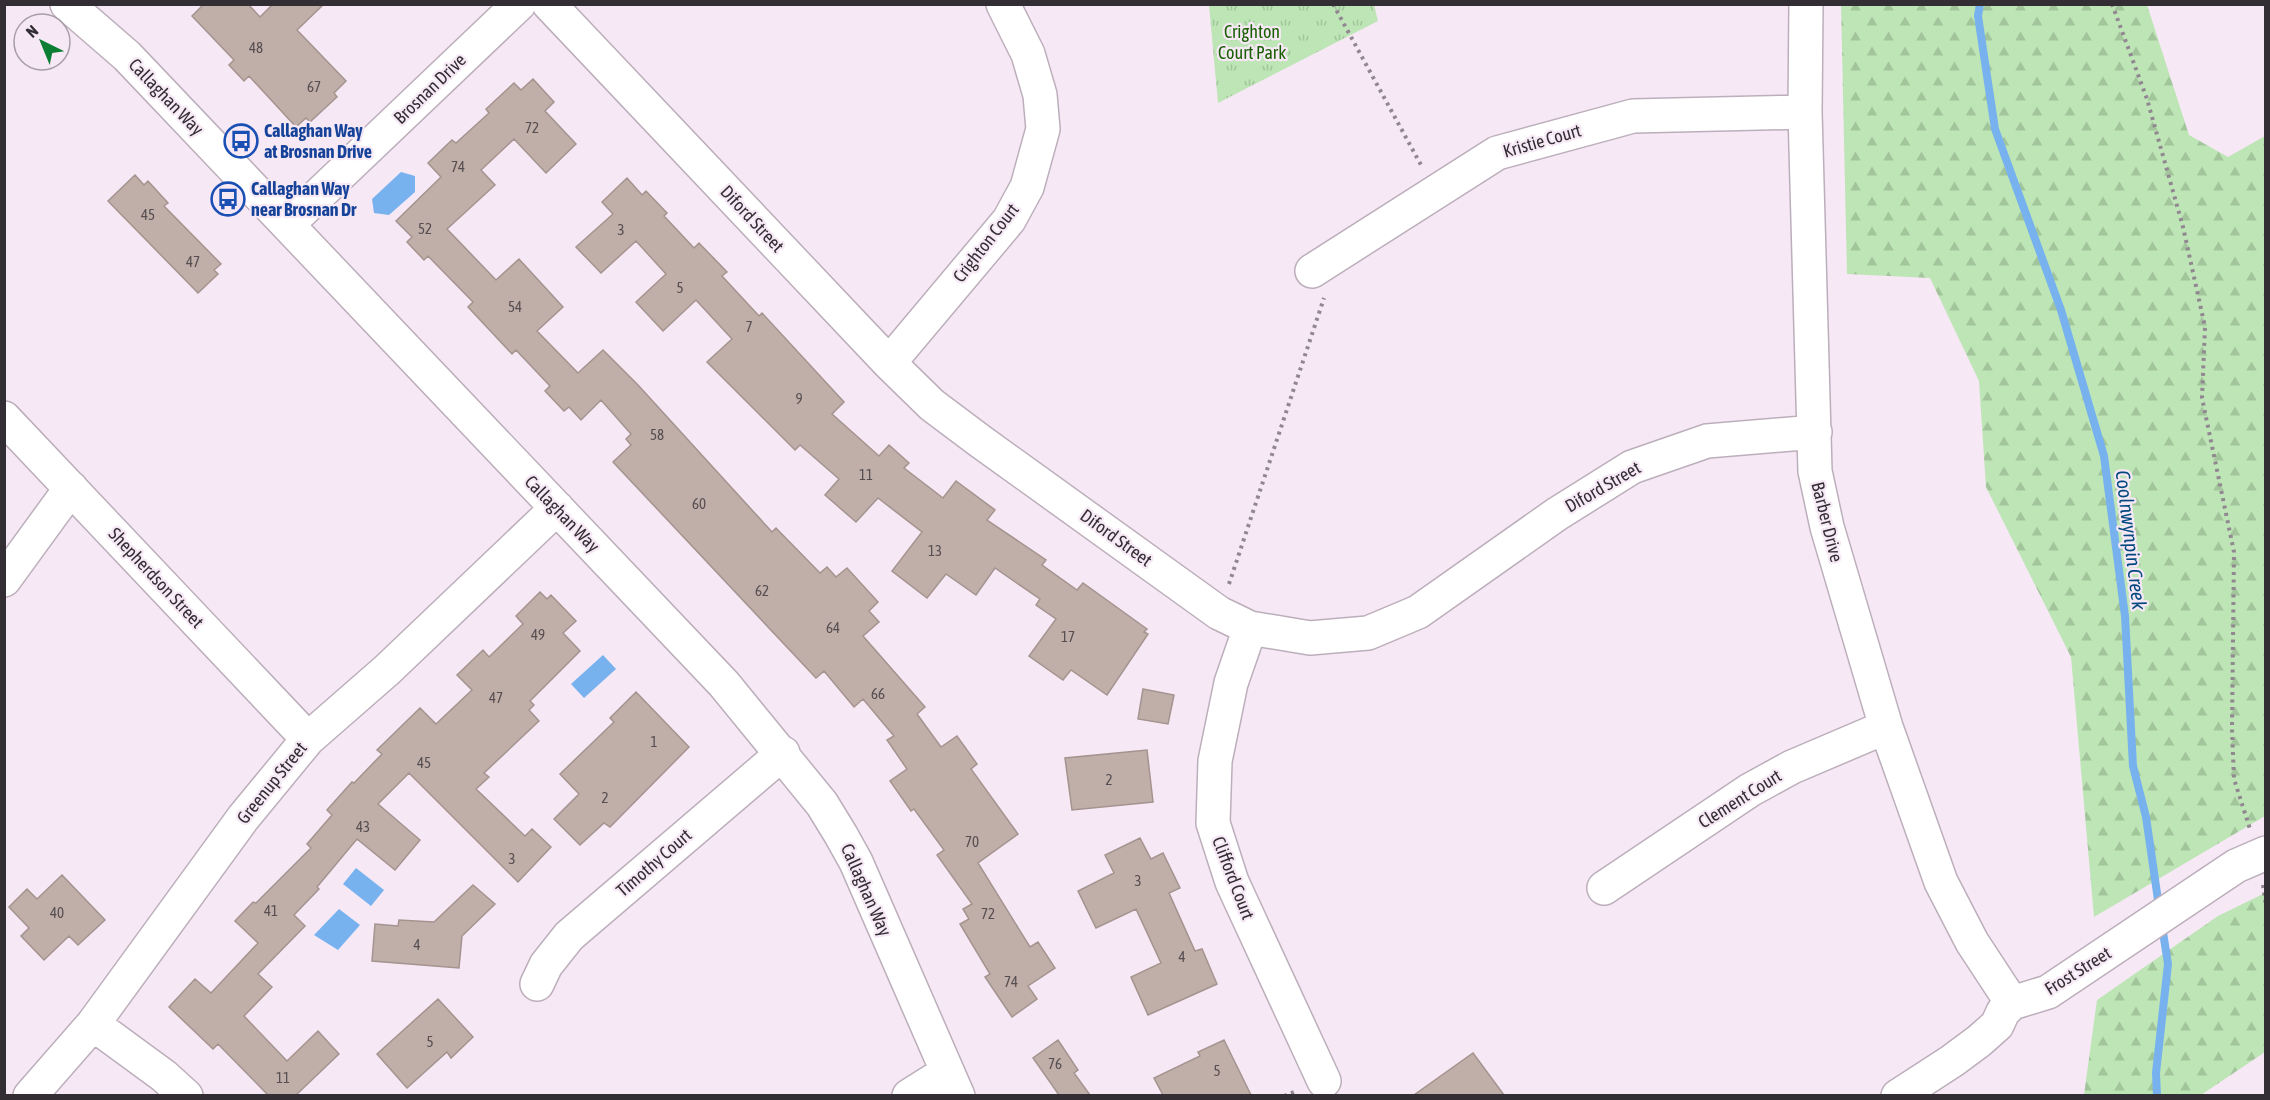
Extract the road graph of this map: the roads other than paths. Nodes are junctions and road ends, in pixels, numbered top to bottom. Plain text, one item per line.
1 (67, 4) edge
2 (519, 4) edge
3 (549, 4) edge
4 (1003, 4) edge
5 (1806, 4) edge
6 (1805, 112) junction
7 (288, 224) junction
8 (1312, 271) road end
9 (889, 363) junction
10 (4, 417) edge
11 (1815, 432) junction
12 (71, 488) junction
13 (556, 508) junction
14 (4, 580) edge
15 (1250, 628) junction
16 (1886, 728) junction
17 (308, 739) junction
18 (783, 753) junction
19 (2254, 858) edge
20 (1604, 888) dead end
21 (537, 984) dead end
22 (2012, 1003) junction
23 (93, 1024) junction
24 (1324, 1081) dead end
25 (952, 1084) edge
26 (30, 1095) edge
27 (186, 1095) edge
28 (909, 1095) edge
29 (1898, 1095) edge

1 - 7 street, Callaghan Way
2 - 7 street, Brosnan Drive
3 - 9 street, Diford Street
4 - 9 street, Crighton Court
5 - 6 street, Barber Drive
6 - 8 street, Kristie Court
6 - 11 street, Barber Drive
7 - 13 street, Callaghan Way
9 - 15 street, Diford Street
10 - 12 street, Shepherdson Street
11 - 15 street, Diford Street
11 - 16 street, Barber Drive
12 - 14 street
12 - 17 street, Shepherdson Street
13 - 17 street, Greenup Street
13 - 18 street, Callaghan Way
15 - 24 street, Clifford Court
16 - 20 street, Clement Court
16 - 22 street, Barber Drive
17 - 23 street, Greenup Street
18 - 21 street, Timothy Court
18 - 25 street, Callaghan Way
19 - 22 street, Frost Street
22 - 29 street
23 - 26 street, Greenup Street
23 - 27 street
25 - 28 street

